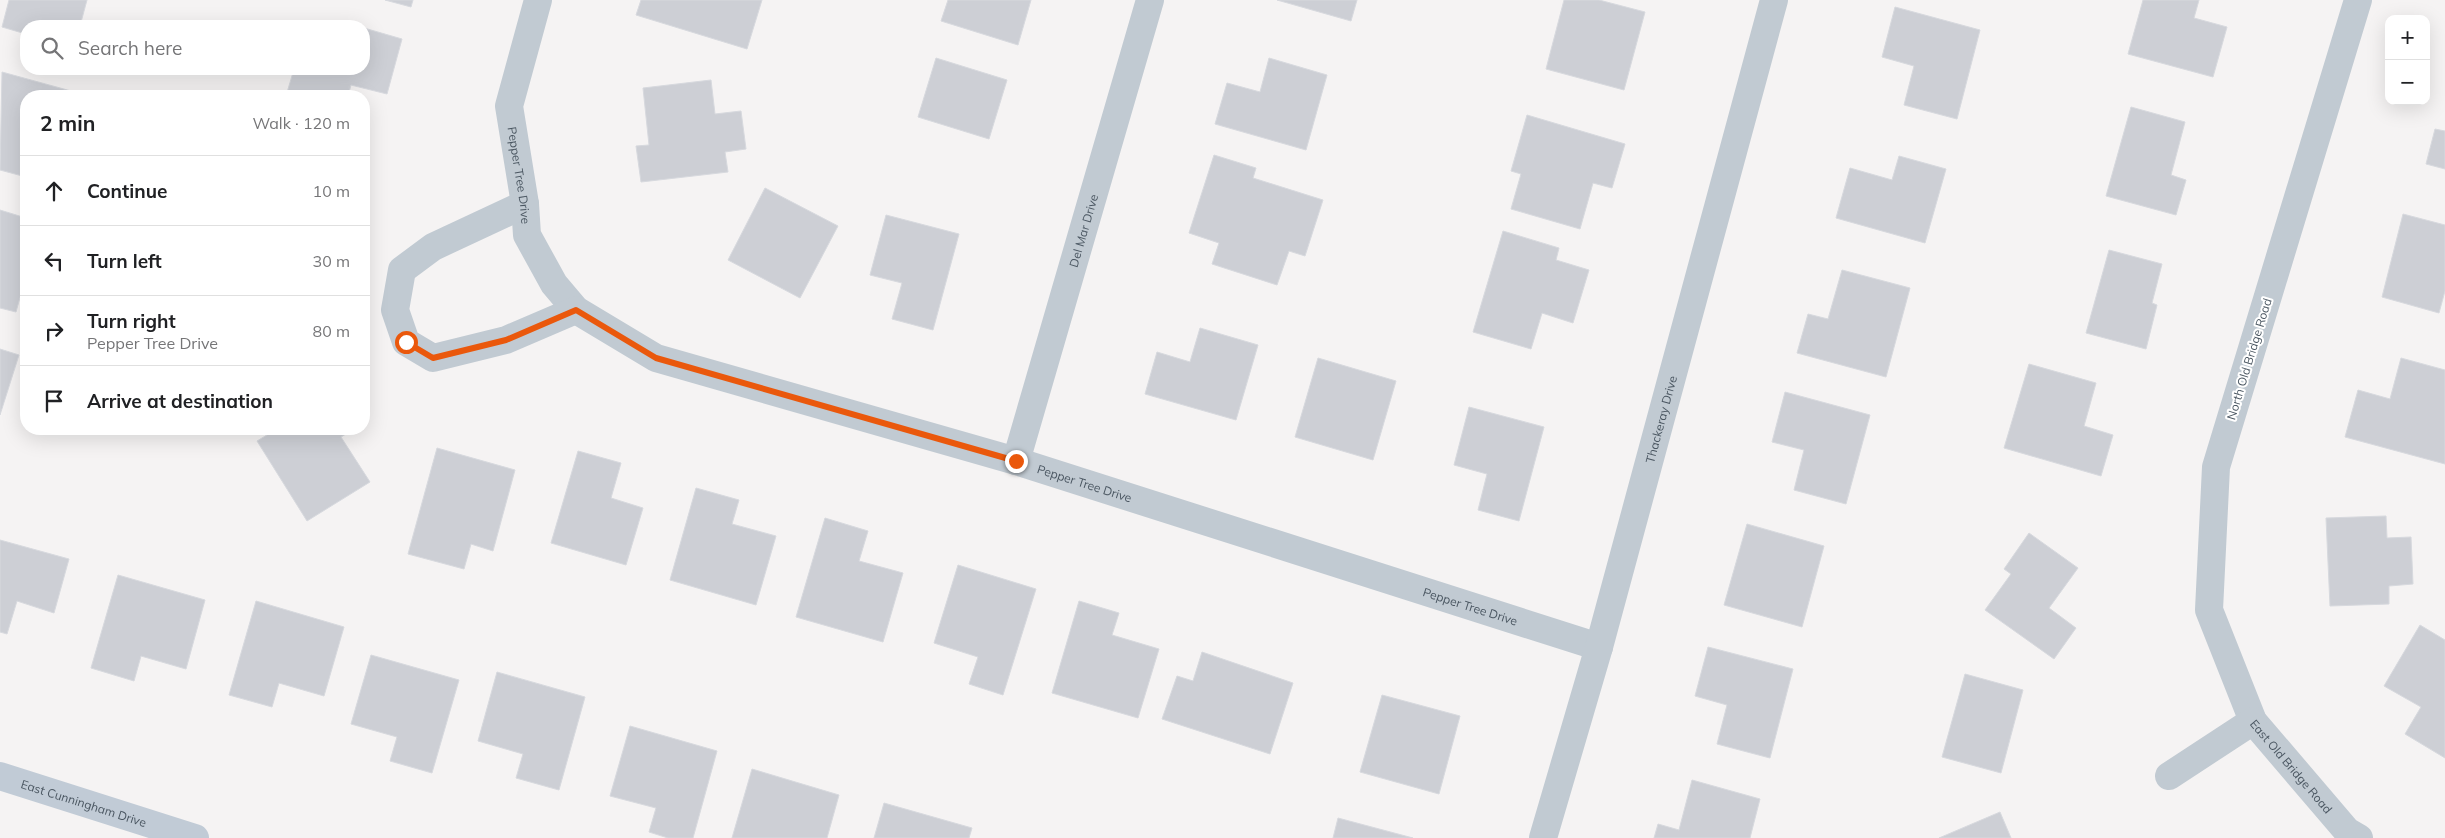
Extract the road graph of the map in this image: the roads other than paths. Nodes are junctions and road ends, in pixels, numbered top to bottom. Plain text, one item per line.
1 (538, 0) edge
2 (1150, 0) edge
3 (1774, 0) edge
4 (2358, 0) edge
5 (524, 204) junction
6 (576, 310) junction
7 (1016, 461) junction
8 (1599, 647) junction
9 (2253, 721) junction
10 (0, 776) edge
11 (2169, 776) dead end
12 (195, 838) edge
13 (1543, 838) edge
14 (2359, 838) edge

1 - 5 street, Pepper Tree Drive
2 - 7 street, Del Mar Drive
3 - 8 street, Thackeray Drive
4 - 9 street, North Old Bridge Road
5 - 6 street, Pepper Tree Drive
5 - 6 street
6 - 7 street, Pepper Tree Drive
7 - 8 street, Pepper Tree Drive
8 - 13 street, Thackeray Drive
9 - 11 street, East Old Bridge Road
9 - 14 street, East Old Bridge Road
10 - 12 street, East Cunningham Drive

